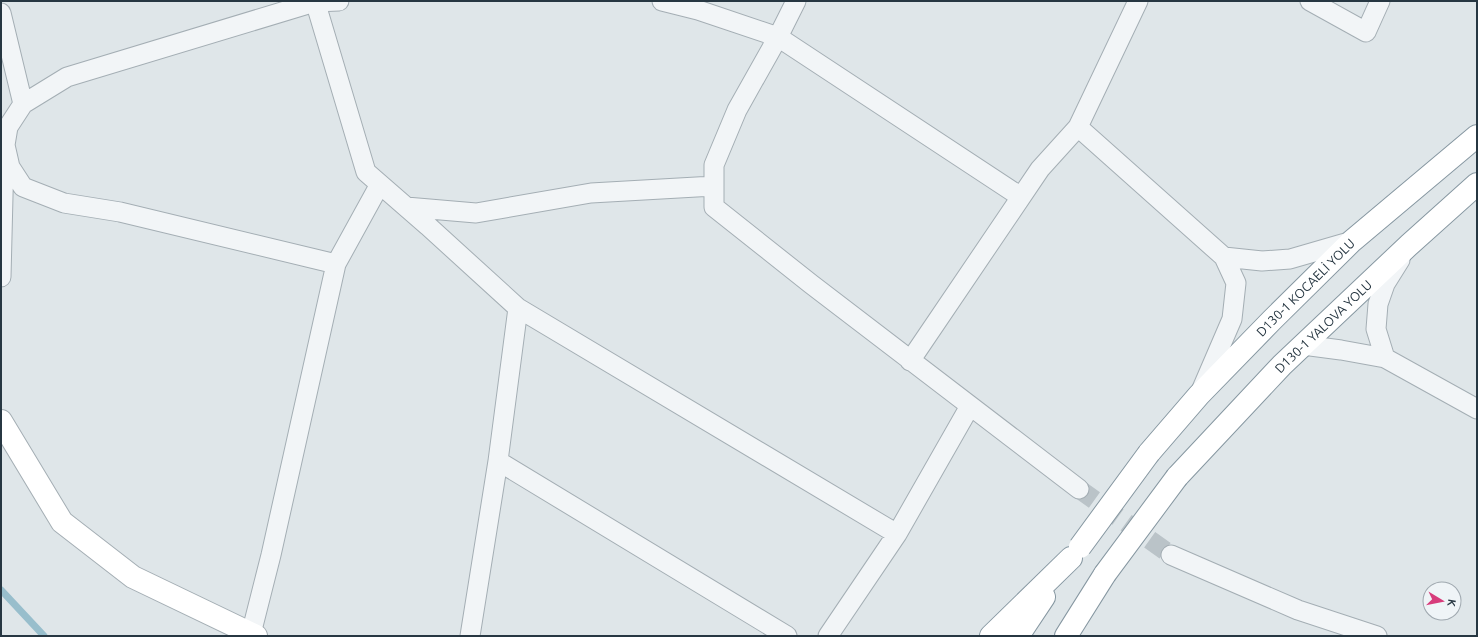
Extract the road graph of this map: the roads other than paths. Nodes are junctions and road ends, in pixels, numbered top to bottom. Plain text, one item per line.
1 (315, 1) edge
2 (339, 1) edge
3 (662, 1) edge
4 (796, 1) edge
5 (1138, 1) edge
6 (1310, 1) edge
7 (1380, 1) edge
8 (1, 13) edge
9 (778, 37) junction
10 (23, 104) junction
11 (1078, 127) junction
12 (4, 134) edge
13 (1477, 136) edge
14 (380, 184) junction
15 (1477, 184) edge
16 (714, 186) junction
17 (1021, 197) junction
18 (406, 207) junction
19 (1352, 241) junction
20 (1409, 245) junction
21 (1224, 257) junction
22 (336, 264) junction
23 (1, 277) edge
24 (518, 308) junction
25 (1303, 345) junction
26 (1385, 358) junction
27 (910, 360) junction
28 (1199, 395) junction
29 (970, 406) junction
30 (1477, 409) edge
31 (1, 421) edge
32 (498, 461) junction
33 (1079, 489) tunnel mouth
34 (897, 534) junction
35 (1076, 553) junction
36 (1171, 555) tunnel mouth
37 (252, 635) edge
38 (470, 636) edge
39 (787, 636) edge
40 (828, 636) edge
41 (991, 636) edge
42 (1018, 636) edge
43 (1066, 636) edge
44 (1376, 636) edge

1 - 2 street
1 - 10 street
1 - 14 street
3 - 9 street
4 - 9 street
5 - 11 street
6 - 7 street
8 - 10 street
9 - 16 street
9 - 17 street
10 - 12 street
11 - 17 street
11 - 21 street
12 - 22 street
12 - 23 street
13 - 19 main road, D130-1 KOCAELİ YOLU
14 - 18 street
14 - 22 street
15 - 20 main road, D130-1 YALOVA YOLU
16 - 18 street
16 - 27 street
17 - 27 street
18 - 24 street
19 - 21 street
19 - 28 main road, D130-1 KOCAELİ YOLU
20 - 25 main road, D130-1 YALOVA YOLU
20 - 26 street
21 - 28 street
22 - 37 street
24 - 32 street
24 - 34 street
25 - 26 street
25 - 43 main road, D130-1 YALOVA YOLU, bridge
26 - 30 street
27 - 29 street
28 - 35 main road, D130-1 KOCAELİ YOLU, bridge
29 - 33 street
29 - 34 street
31 - 37 main road
32 - 38 street
32 - 39 street
34 - 40 street
35 - 41 main road
35 - 42 main road
36 - 44 street

